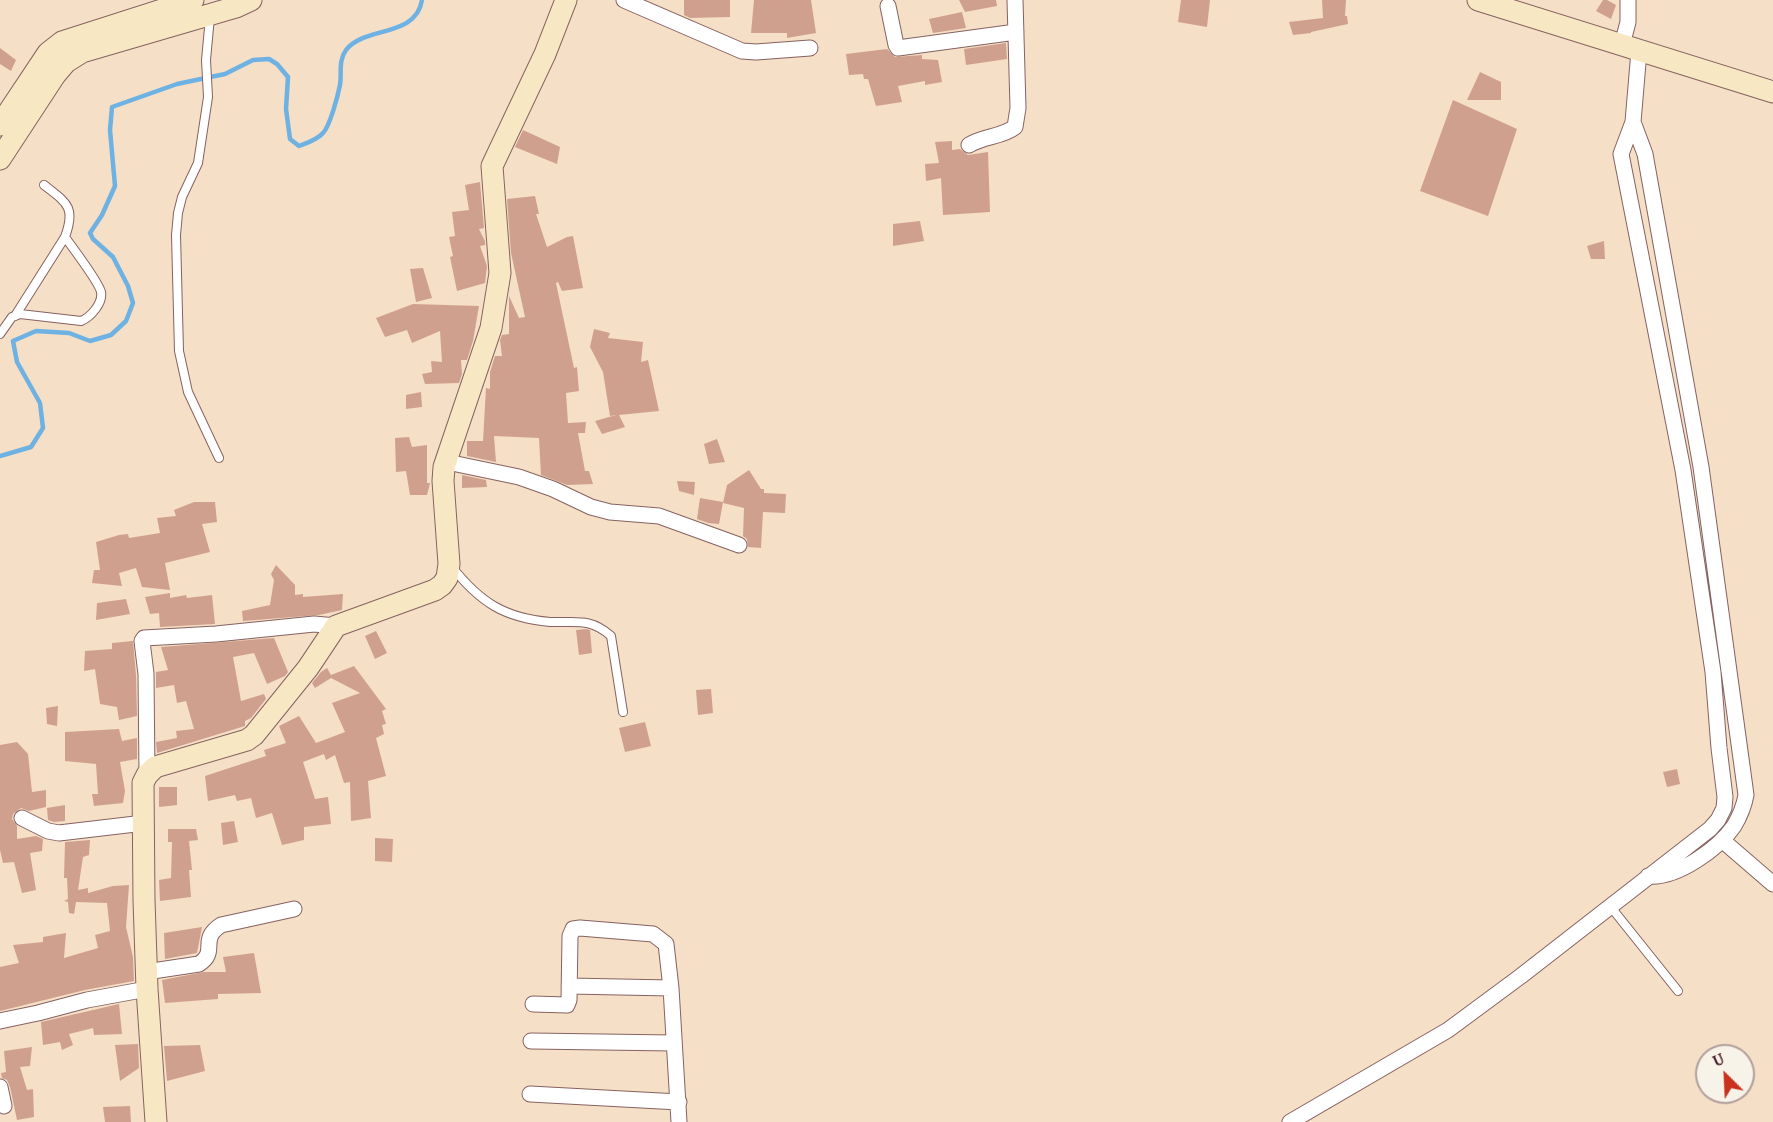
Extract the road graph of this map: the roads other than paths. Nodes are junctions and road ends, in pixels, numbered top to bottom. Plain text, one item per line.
1 (193, 0) edge
2 (251, 0) edge
3 (566, 0) edge
4 (624, 0) edge
5 (1015, 0) edge
6 (1478, 0) edge
7 (1628, 0) edge
8 (888, 6) dead end
9 (210, 15) junction
10 (1016, 32) junction
11 (810, 48) dead end
12 (1630, 48) junction
13 (1773, 92) edge
14 (1633, 122) junction
15 (1, 123) edge
16 (969, 145) dead end
17 (0, 159) edge
18 (44, 185) dead end
19 (65, 237) junction
20 (1671, 302) junction
21 (1652, 305) junction
22 (15, 316) junction
23 (0, 334) edge
24 (219, 458) dead end
25 (447, 462) junction
26 (1704, 485) junction
27 (1686, 488) junction
28 (739, 545) dead end
29 (449, 564) junction
30 (336, 626) junction
31 (1728, 670) junction
32 (1713, 672) junction
33 (623, 712) dead end
34 (147, 775) junction
35 (22, 818) dead end
36 (144, 823) junction
37 (1722, 840) junction
38 (1647, 876) junction
39 (1773, 884) edge
40 (1610, 906) junction
41 (294, 909) dead end
42 (147, 980) junction
43 (569, 986) junction
44 (671, 988) junction
45 (1678, 991) dead end
46 (533, 1004) dead end
47 (0, 1022) edge
48 (531, 1041) dead end
49 (673, 1043) junction
50 (0, 1087) edge
51 (530, 1094) dead end
52 (679, 1102) junction
53 (4, 1106) dead end
54 (156, 1122) edge
55 (679, 1122) edge
56 (1290, 1122) edge

1 - 15 street
2 - 9 street
3 - 25 street
4 - 11 street
5 - 10 street
6 - 12 street
7 - 12 street
8 - 10 street
9 - 17 street
9 - 24 lane
10 - 16 street
12 - 13 street
12 - 14 street
14 - 20 street
14 - 21 street
18 - 19 lane
19 - 22 lane
19 - 22 lane
20 - 21 street
20 - 26 street
21 - 27 street
22 - 23 lane
25 - 28 street
25 - 29 street
26 - 27 street
26 - 31 street
27 - 32 street
29 - 30 street
29 - 33 lane
30 - 34 street
30 - 34 street
31 - 32 street
31 - 37 street
32 - 38 street
34 - 36 street
35 - 36 street
36 - 42 street
37 - 38 street
37 - 39 street
38 - 40 street
40 - 45 lane
40 - 56 street
41 - 42 street
42 - 47 street
42 - 54 street
43 - 44 street
43 - 44 street
43 - 46 street
44 - 49 street
48 - 49 street
49 - 52 street
50 - 53 street
51 - 52 street
52 - 55 street

